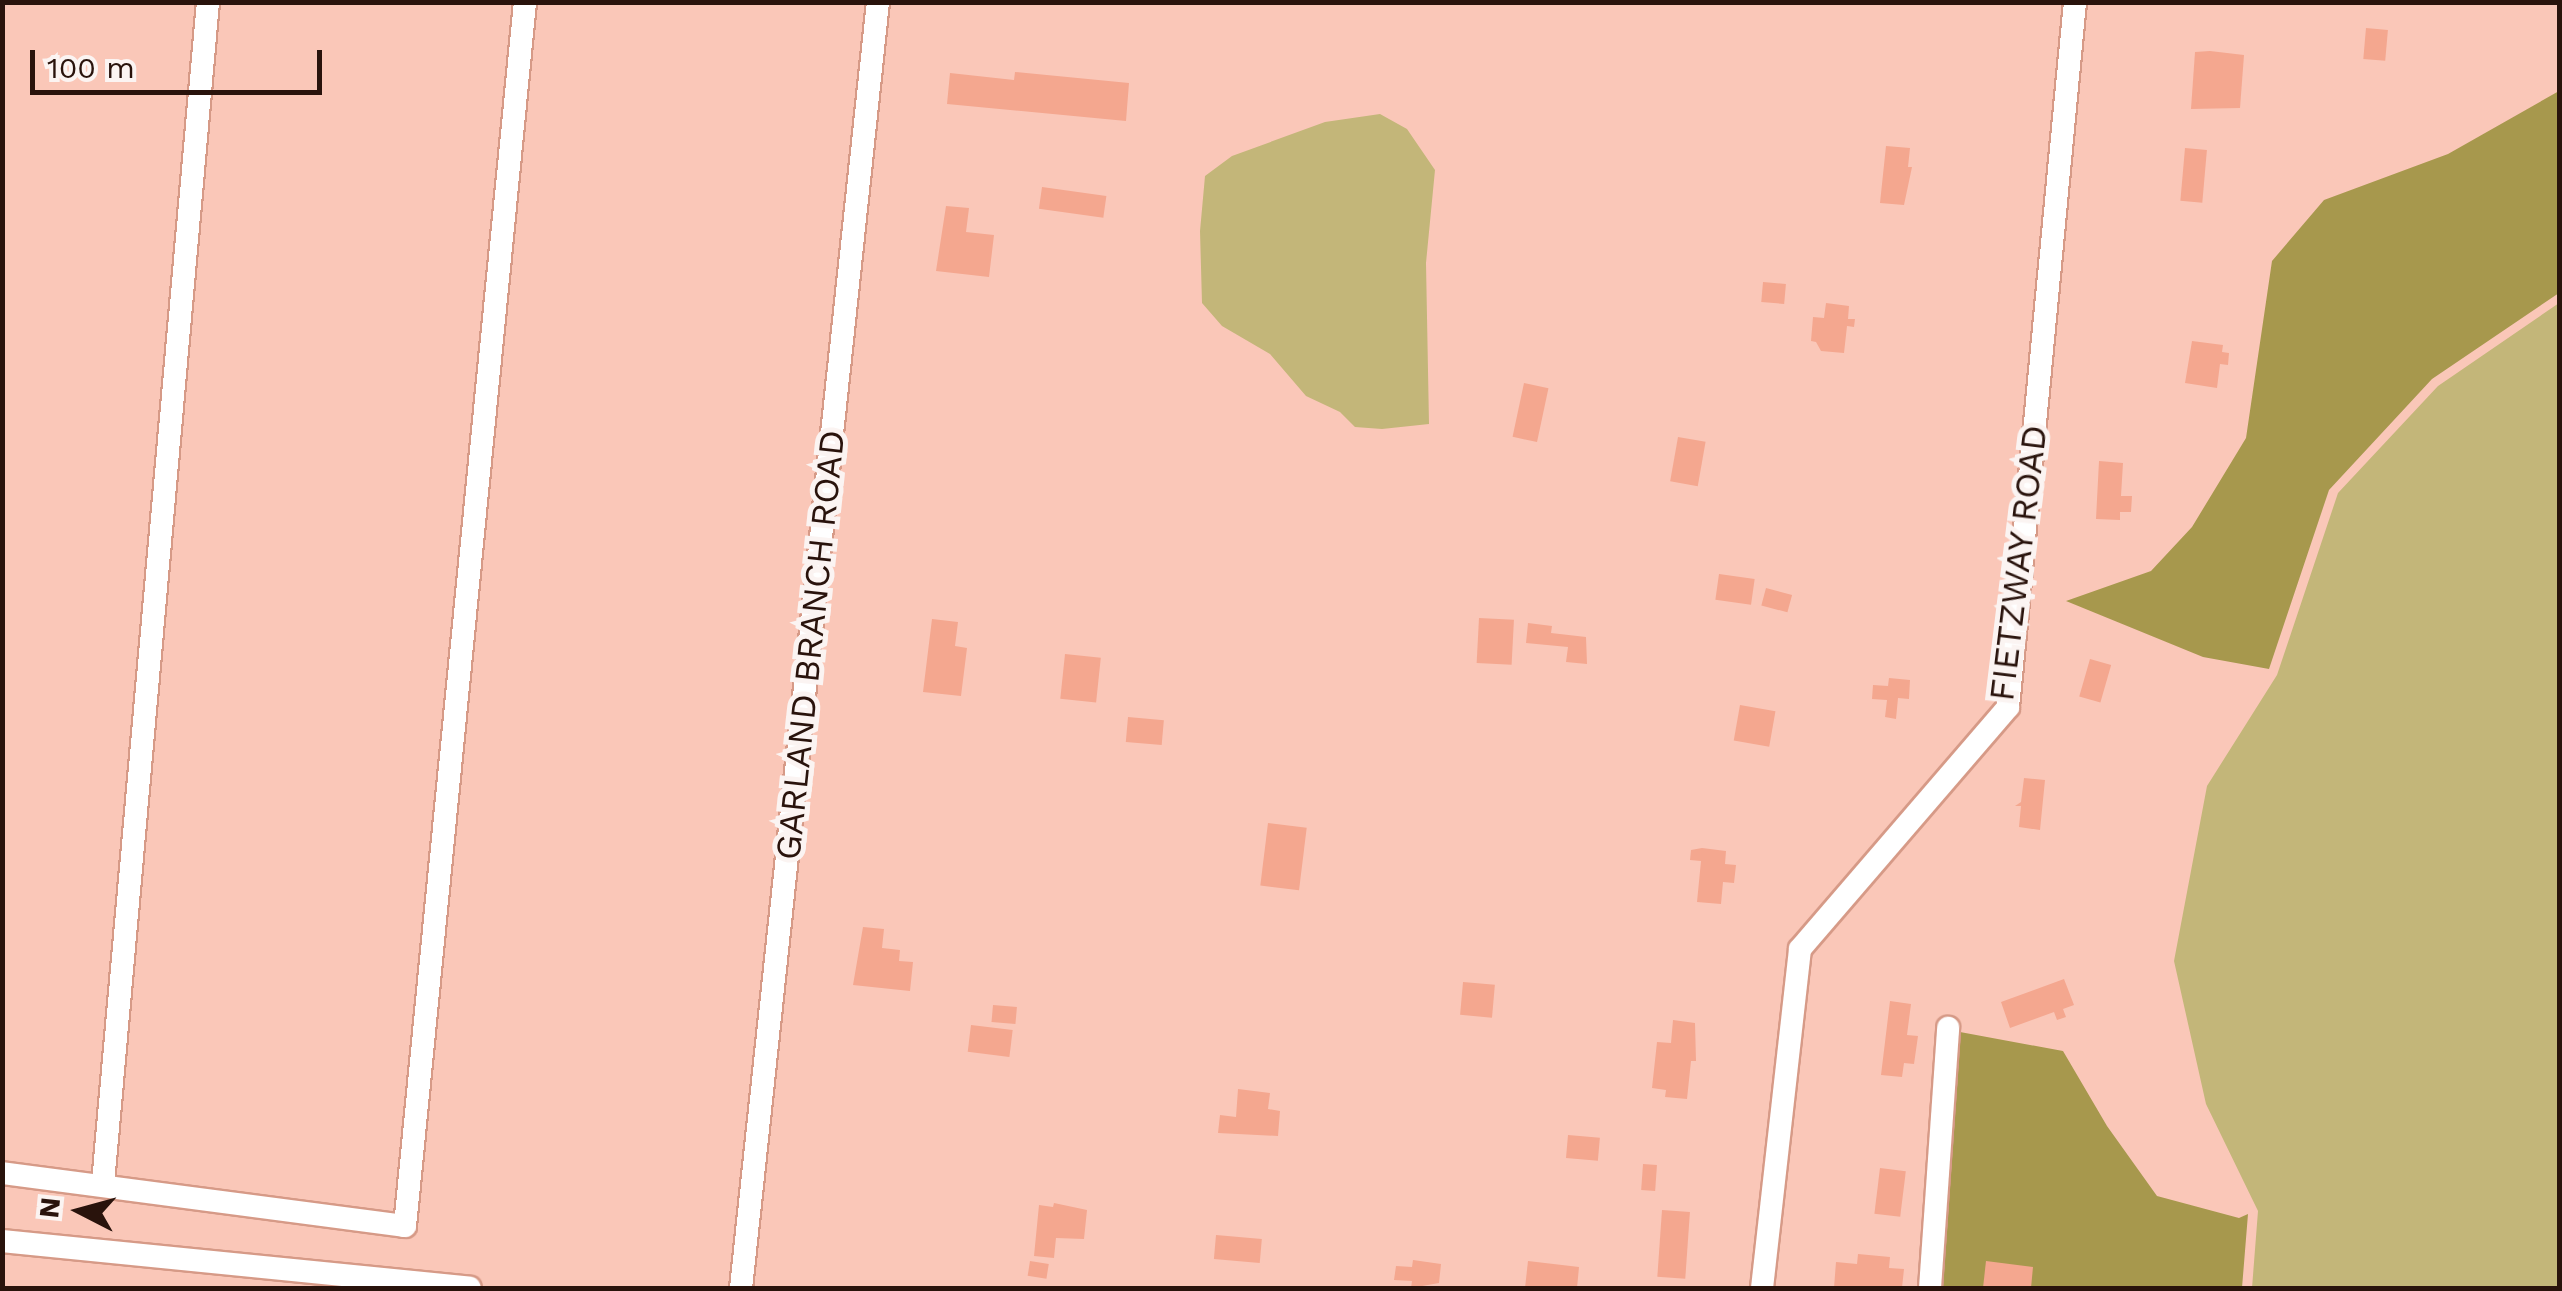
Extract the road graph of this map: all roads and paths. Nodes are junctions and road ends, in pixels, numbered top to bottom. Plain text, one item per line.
1 (208, 2) edge
2 (525, 2) edge
3 (878, 2) edge
4 (2074, 2) edge
5 (1948, 1028) dead end
6 (2, 1173) edge
7 (104, 1183) junction
8 (2, 1241) edge
9 (470, 1288) edge
10 (741, 1288) edge
11 (1762, 1288) edge
12 (1930, 1288) edge

1 - 7 street
2 - 7 street
3 - 10 street, GARLAND BRANCH ROAD
4 - 11 street, FIETZWAY ROAD
5 - 12 street
6 - 7 street
8 - 9 street

